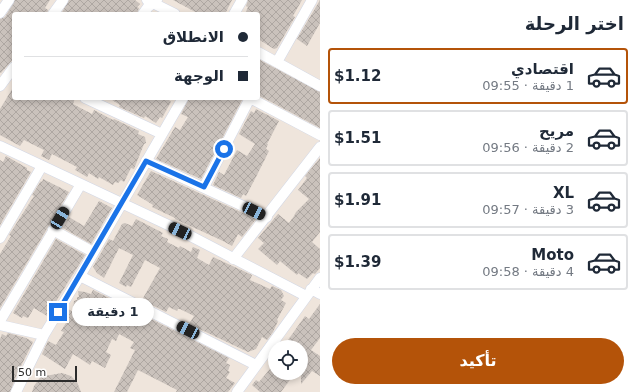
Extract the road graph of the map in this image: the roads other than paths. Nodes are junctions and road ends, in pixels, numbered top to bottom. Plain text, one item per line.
1 (9, 0) edge
2 (63, 0) edge
3 (242, 0) edge
4 (312, 0) edge
5 (153, 1) edge
6 (54, 12) edge
7 (145, 12) edge
8 (172, 12) edge
9 (235, 12) edge
10 (0, 13) edge
11 (260, 53) edge
12 (277, 62) junction
13 (12, 70) edge
14 (0, 86) edge
15 (320, 86) edge
16 (89, 100) edge
17 (182, 100) edge
18 (249, 100) edge
19 (254, 100) edge
20 (162, 134) junction
21 (320, 135) edge
22 (0, 146) edge
23 (320, 147) edge
24 (146, 161) junction
25 (42, 166) junction
26 (81, 184) junction
27 (204, 187) junction
28 (122, 204) junction
29 (267, 217) junction
30 (53, 230) junction
31 (0, 238) edge
32 (93, 252) junction
33 (233, 259) junction
34 (80, 276) junction
35 (320, 278) edge
36 (312, 293) edge
37 (0, 320) edge
38 (0, 325) edge
39 (44, 335) junction
40 (256, 365) junction
41 (16, 392) edge
42 (237, 392) edge

1 - 10 street
2 - 6 street
3 - 9 street
4 - 12 street
5 - 7 street
5 - 8 street
11 - 12 street
12 - 15 street
13 - 14 street
16 - 20 street
17 - 20 street
18 - 27 street
19 - 21 street
20 - 24 street
22 - 25 street
23 - 29 street
24 - 27 street
24 - 28 street
25 - 26 street
25 - 31 street
26 - 28 street
26 - 30 street
27 - 29 street
28 - 32 street
28 - 33 street
29 - 33 street
30 - 32 street
30 - 37 street
32 - 34 street
33 - 36 street
34 - 39 street
34 - 40 street
35 - 36 street
36 - 40 street
38 - 39 street
39 - 41 street
40 - 42 street

